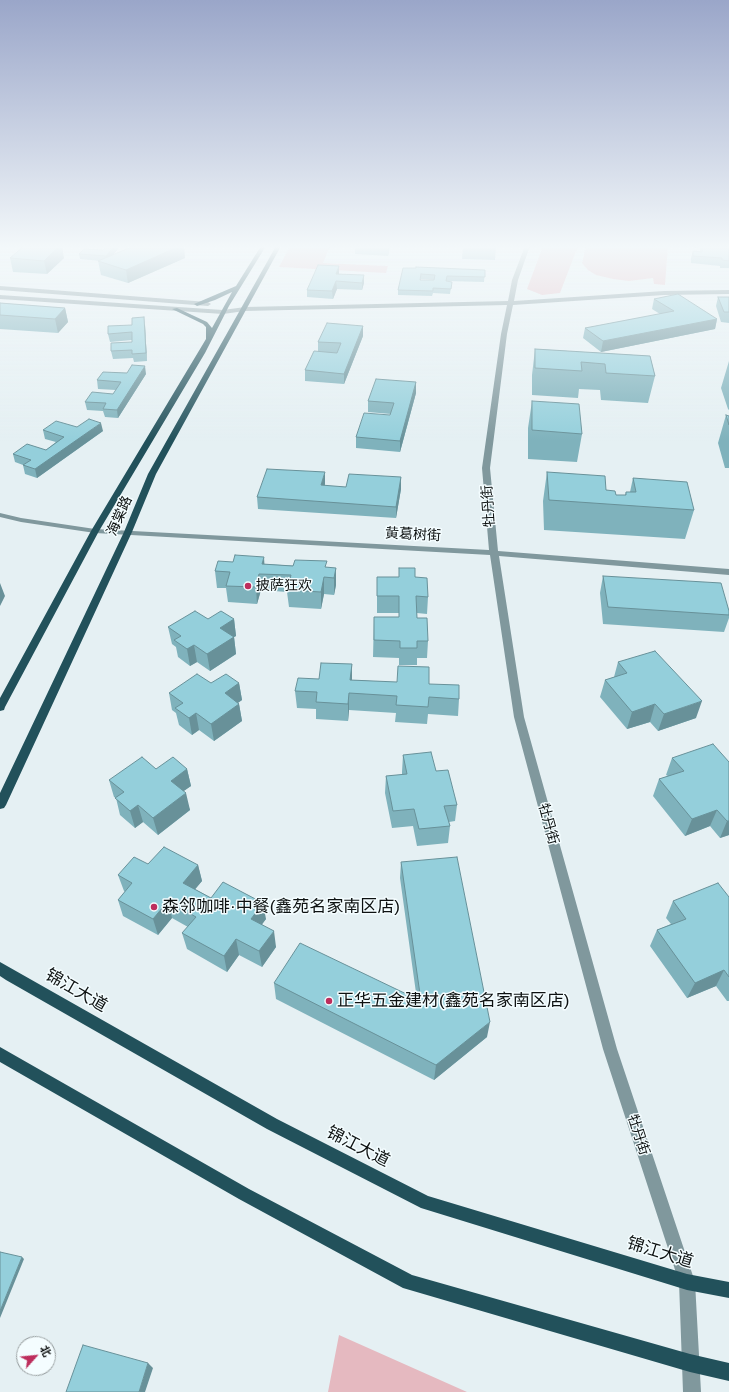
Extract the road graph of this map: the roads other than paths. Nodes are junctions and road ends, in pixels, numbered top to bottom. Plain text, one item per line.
1 (179, 311) edge
2 (224, 311) edge
3 (244, 311) edge
4 (509, 311) edge
5 (209, 339) junction
6 (0, 515) edge
7 (95, 531) junction
8 (128, 532) junction
9 (493, 553) junction
10 (729, 572) edge
11 (0, 707) edge
12 (0, 805) edge
13 (0, 968) edge
14 (0, 1054) edge
15 (687, 1282) junction
16 (729, 1290) edge
17 (690, 1362) junction
18 (729, 1372) edge
19 (692, 1392) edge

1 - 5 main road
2 - 5 main road, 海棠路
3 - 8 main road, 海棠路
4 - 9 street, 牡丹街
5 - 7 main road, 海棠路
6 - 7 street, 黄葛树街
7 - 8 street, 黄葛树街
7 - 11 main road, 海棠路
8 - 9 street, 黄葛树街
8 - 12 main road, 海棠路
9 - 10 street, 黄葛树街
9 - 15 street, 牡丹街
13 - 15 main road, 锦江大道
14 - 17 main road
15 - 16 main road, 锦江大道
15 - 17 street, 牡丹街
17 - 18 main road
17 - 19 street, 牡丹街

